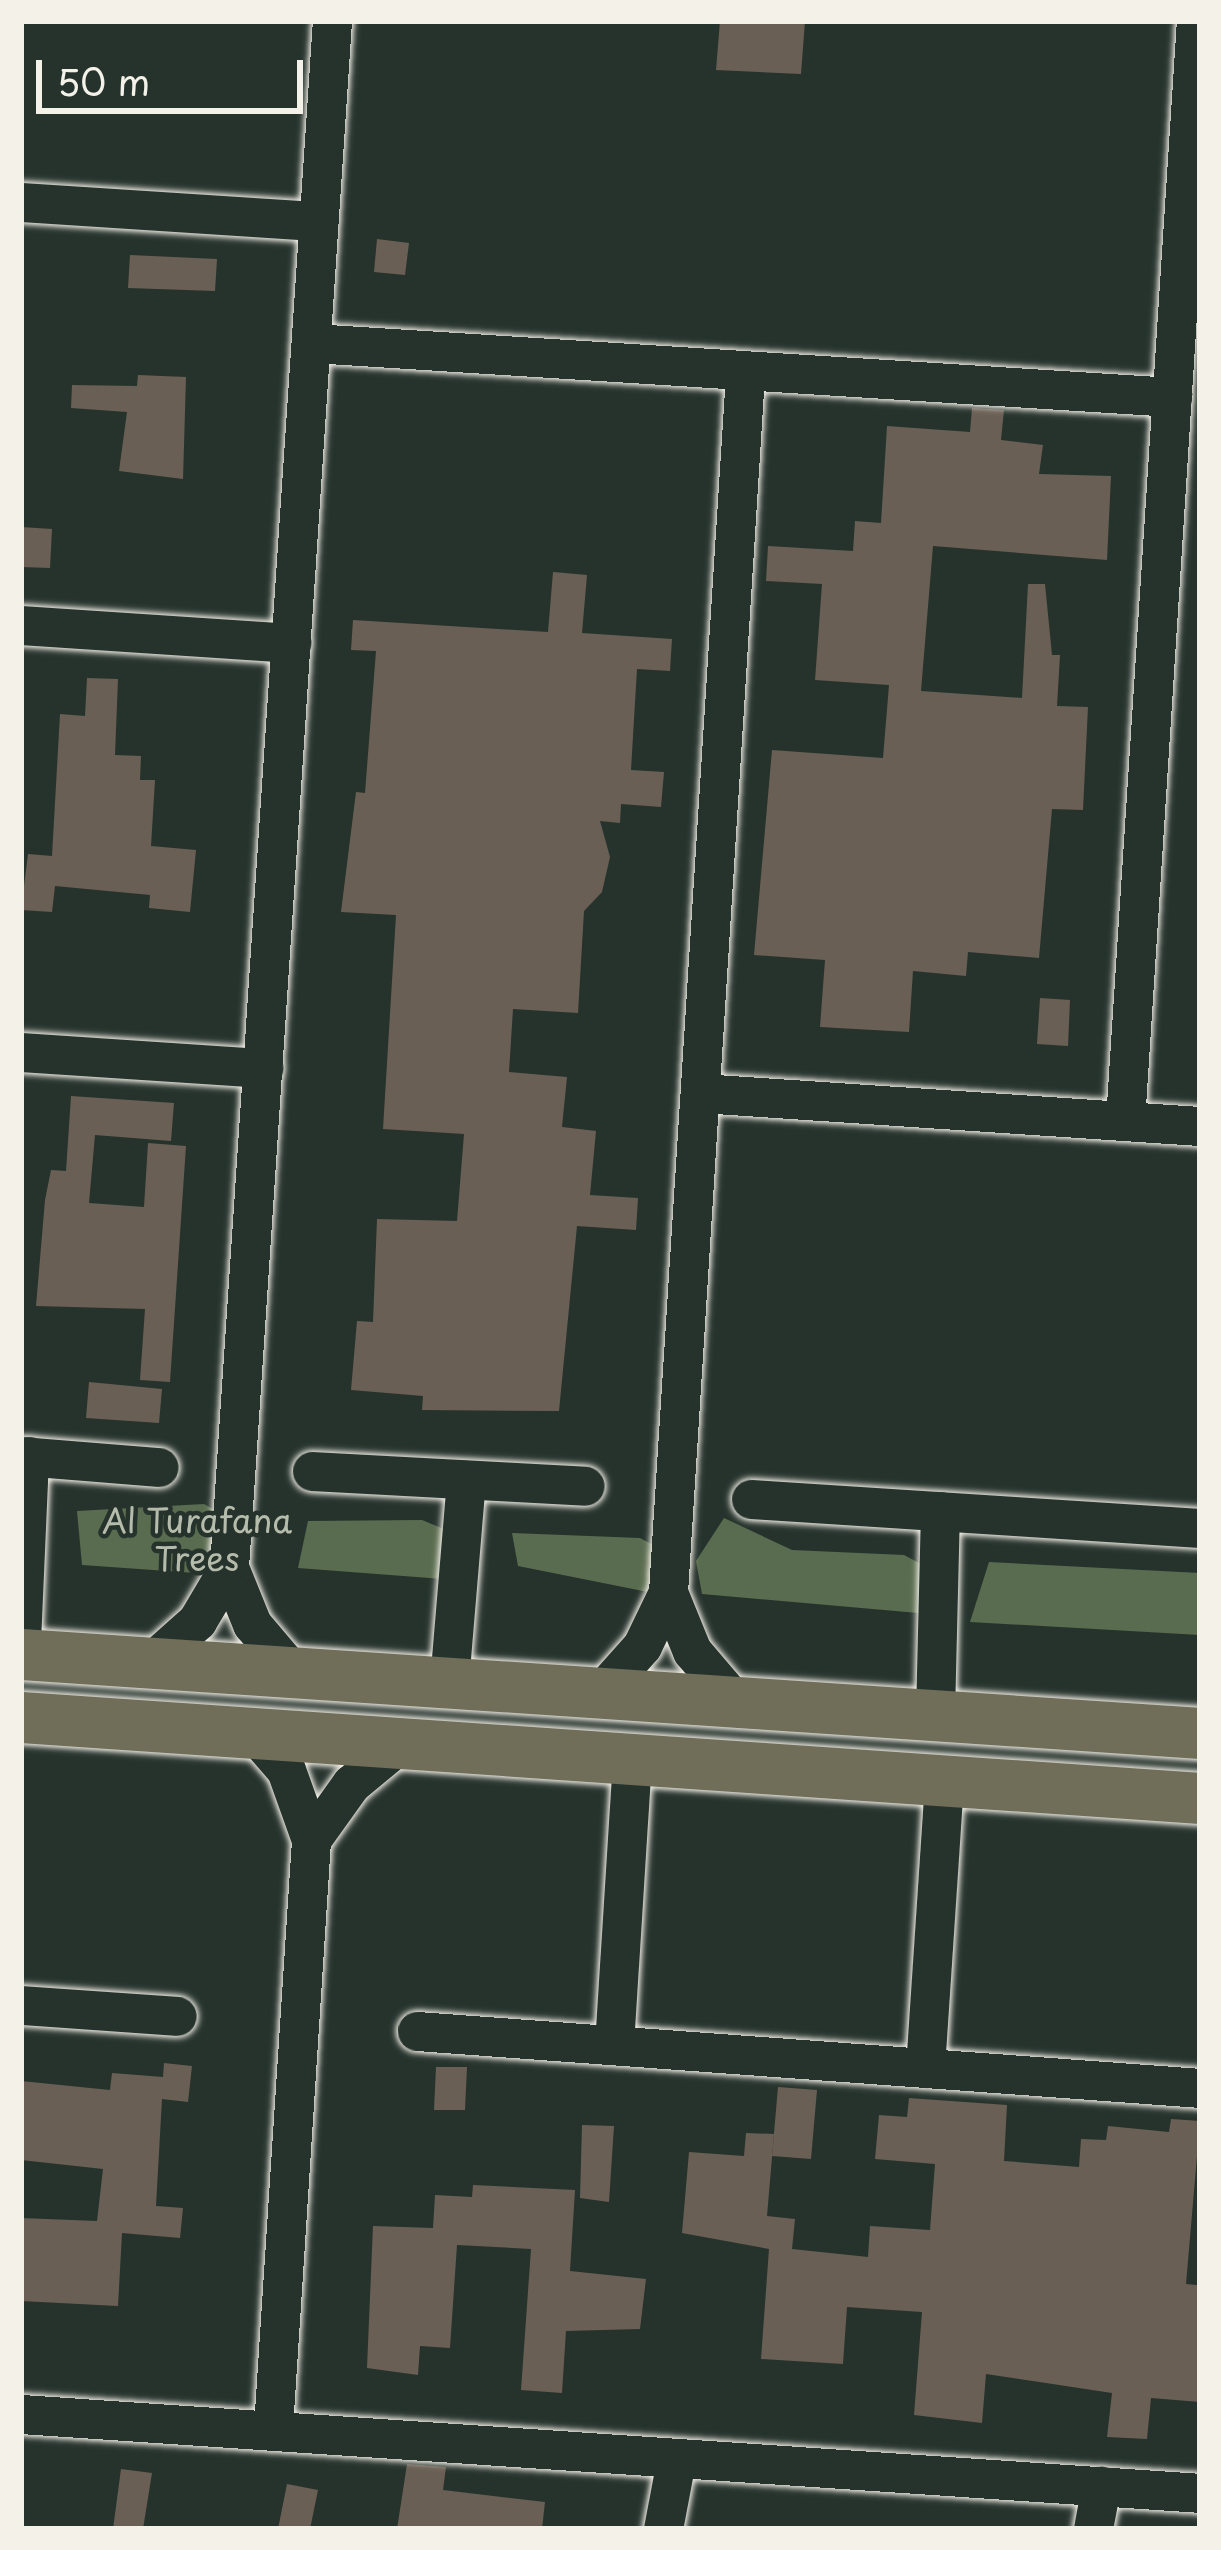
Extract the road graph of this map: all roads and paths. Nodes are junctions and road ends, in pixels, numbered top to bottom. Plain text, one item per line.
1 (332, 21) edge
2 (1196, 21) edge
3 (21, 202) edge
4 (318, 221) junction
5 (312, 344) junction
6 (745, 374) junction
7 (1172, 397) junction
8 (21, 625) edge
9 (291, 643) junction
10 (21, 1052) edge
11 (262, 1068) junction
12 (700, 1093) junction
13 (1125, 1121) junction
14 (1200, 1126) edge
15 (25, 1456) edge
16 (159, 1467) dead end
17 (312, 1472) dead end
18 (466, 1480) junction
19 (585, 1486) dead end
20 (751, 1499) dead end
21 (940, 1511) junction
22 (1200, 1528) edge
23 (229, 1567) junction
24 (668, 1592) junction
25 (21, 1642) edge
26 (21, 1654) edge
27 (151, 1662) junction
28 (291, 1670) junction
29 (449, 1682) junction
30 (602, 1692) junction
31 (733, 1699) junction
32 (935, 1714) junction
33 (21, 1718) edge
34 (254, 1732) junction
35 (1200, 1733) edge
36 (403, 1741) junction
37 (632, 1756) junction
38 (944, 1779) junction
39 (1190, 1785) edge
40 (311, 1840) junction
41 (21, 2006) edge
42 (178, 2016) dead end
43 (418, 2031) dead end
44 (614, 2045) junction
45 (925, 2068) junction
46 (1200, 2088) edge
47 (21, 2414) edge
48 (273, 2428) junction
49 (676, 2460) junction
50 (1101, 2486) junction
51 (1200, 2493) edge
52 (663, 2529) edge
53 (1093, 2529) edge

1 - 4 street
2 - 7 street
3 - 4 street
4 - 5 street
5 - 6 street
5 - 9 street
6 - 7 street
6 - 12 street
7 - 13 street
8 - 9 street
9 - 11 street
10 - 11 street
11 - 23 street
12 - 13 street
12 - 24 street
13 - 14 street
15 - 16 street
15 - 25 street
17 - 18 street
18 - 19 street
18 - 29 street
20 - 21 street
21 - 22 street
21 - 32 street
23 - 27 street
23 - 28 street
24 - 30 street
24 - 31 street
26 - 27 main road
27 - 28 main road
28 - 29 main road
29 - 30 main road
30 - 31 main road
31 - 32 main road
32 - 35 main road
33 - 34 main road
34 - 36 main road
34 - 40 street
36 - 37 main road
36 - 40 street
37 - 38 main road
37 - 44 street
38 - 39 main road
38 - 45 street
40 - 48 street
41 - 42 street
43 - 44 street
44 - 45 street
45 - 46 street
47 - 48 street
48 - 49 street
49 - 50 street
49 - 52 street
50 - 51 street
50 - 53 street

